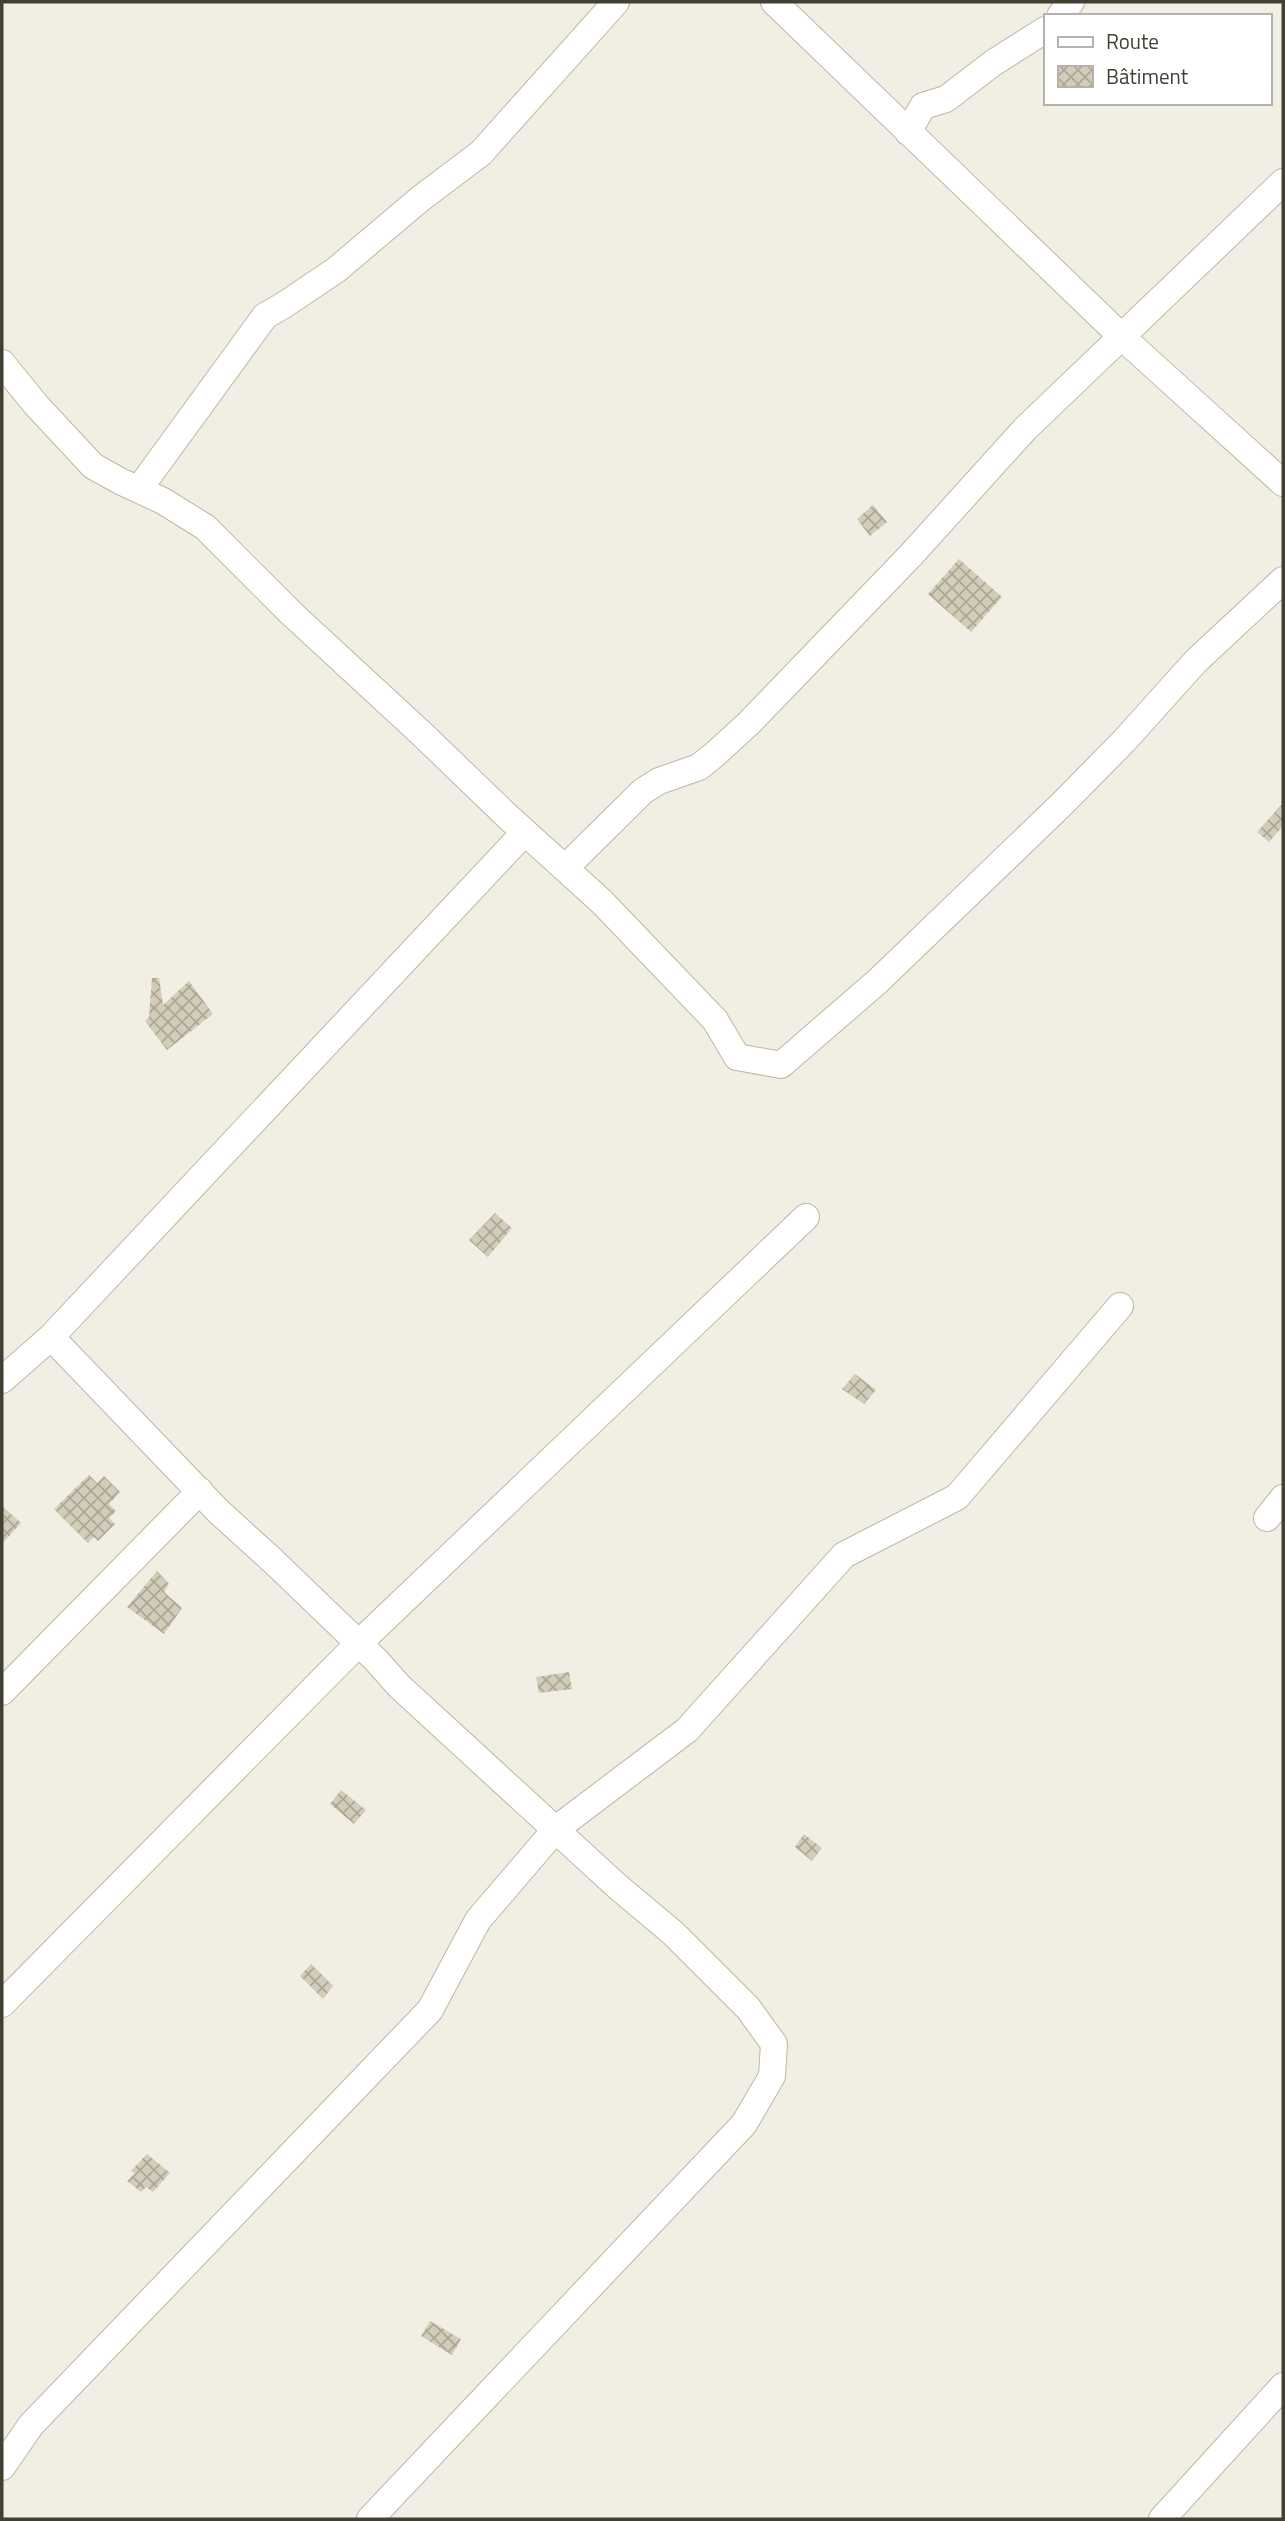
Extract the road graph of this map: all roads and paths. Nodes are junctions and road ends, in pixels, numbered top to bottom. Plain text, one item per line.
1 (616, 2) edge
2 (774, 2) edge
3 (1044, 31) edge
4 (908, 132) junction
5 (1283, 182) edge
6 (1122, 337) junction
7 (2, 363) edge
8 (1283, 482) edge
9 (139, 489) junction
10 (1283, 580) edge
11 (525, 832) junction
12 (565, 868) junction
13 (806, 1217) dead end
14 (1120, 1306) dead end
15 (51, 1337) junction
16 (2, 1380) edge
17 (200, 1491) junction
18 (358, 1644) junction
19 (2, 1692) edge
20 (556, 1829) junction
21 (2, 2004) edge
22 (1283, 2386) edge
23 (2, 2467) edge
24 (370, 2519) edge
25 (1162, 2519) edge

1 - 9 street
2 - 4 street
3 - 4 street
4 - 6 street
5 - 6 street
6 - 8 street
6 - 12 street
7 - 9 street
9 - 11 street
10 - 12 street
11 - 12 street
11 - 15 street
13 - 18 street
14 - 20 street
15 - 16 street
15 - 17 street
17 - 18 street
17 - 19 street
18 - 20 street
18 - 21 street
20 - 23 street
20 - 24 street
22 - 25 street

